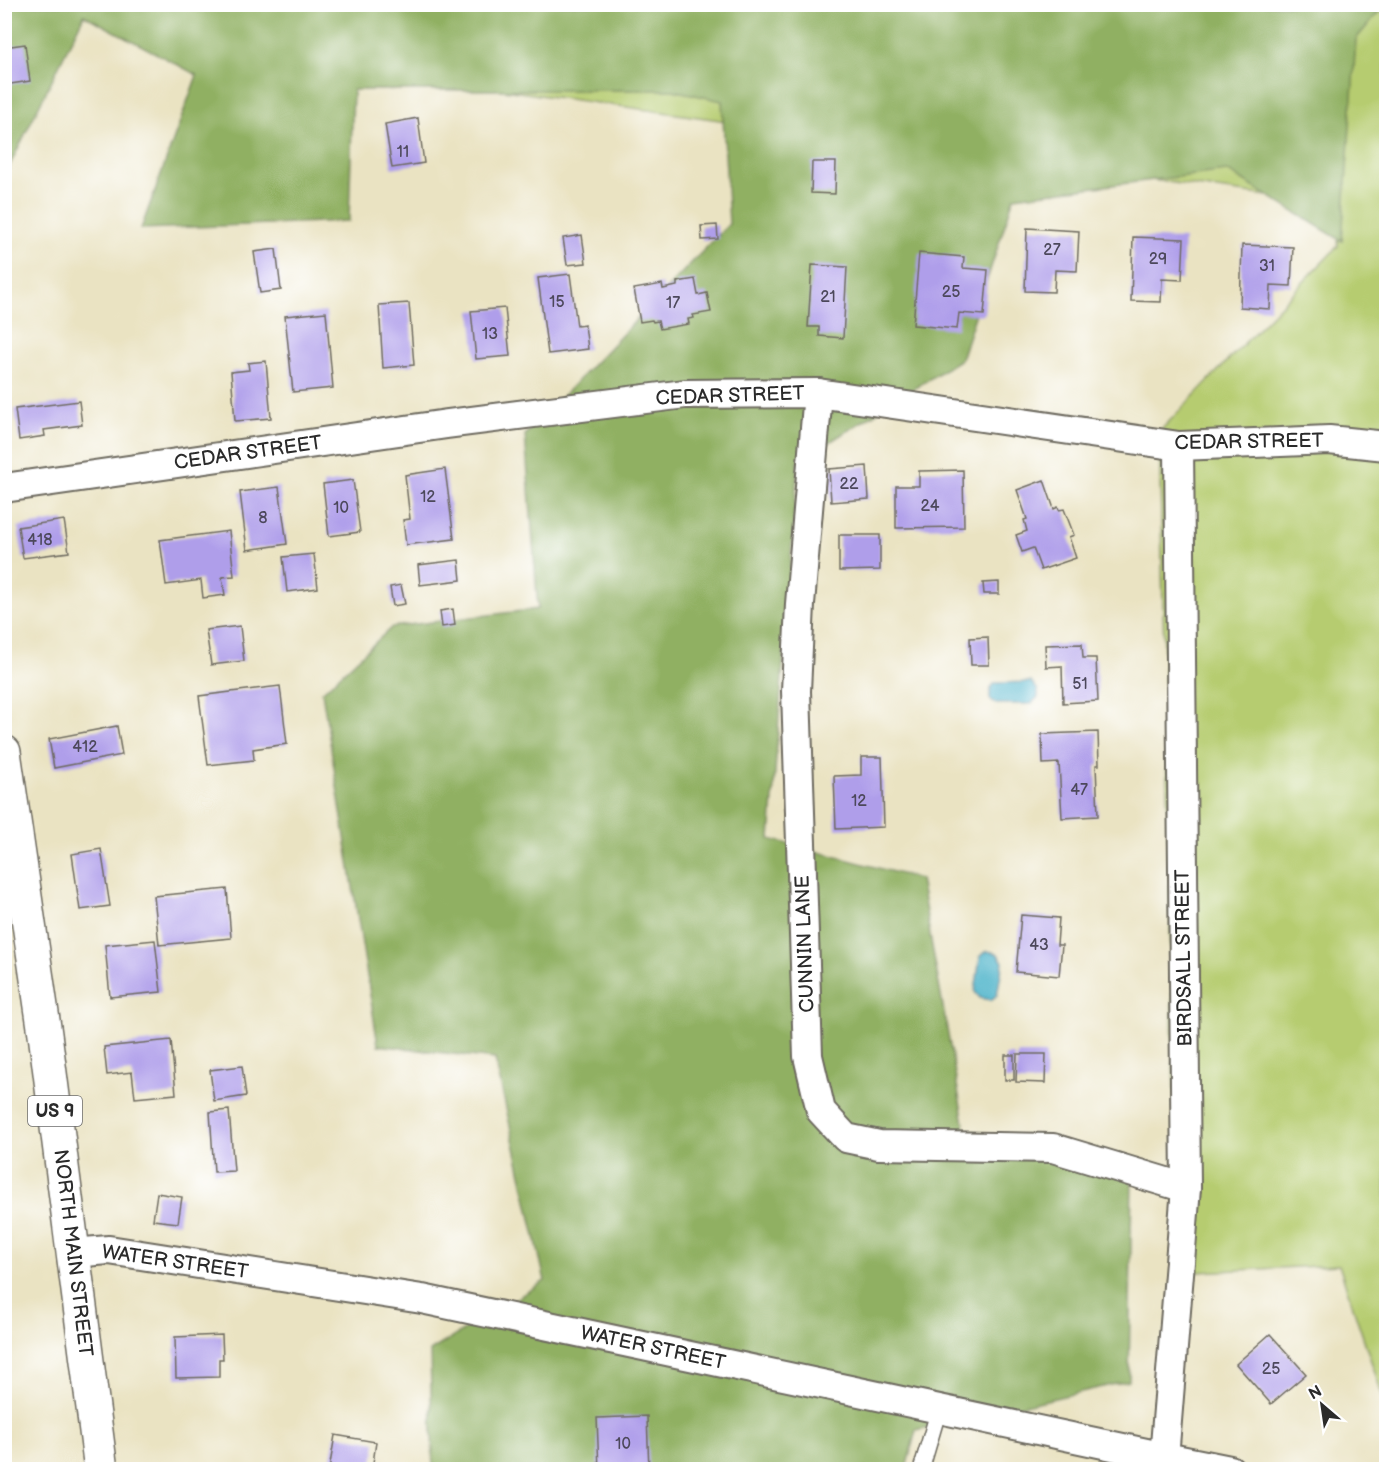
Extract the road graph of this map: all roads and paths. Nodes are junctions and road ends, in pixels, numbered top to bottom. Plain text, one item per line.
1 (818, 393) junction
2 (1179, 446) junction
3 (1386, 446) edge
4 (4, 488) edge
5 (4, 752) edge
6 (1186, 1188) junction
7 (72, 1253) junction
8 (939, 1409) junction
9 (1164, 1463) edge
10 (101, 1470) edge
11 (921, 1470) edge
12 (1230, 1470) edge

1 - 2 street, CEDAR STREET
1 - 4 street, CEDAR STREET
1 - 6 street, CUNNIN LANE
2 - 3 street, CEDAR STREET
2 - 6 street, BIRDSALL STREET
5 - 7 highway, NORTH MAIN STREET / US 9
6 - 9 street, BIRDSALL STREET
7 - 8 street, WATER STREET
7 - 10 highway, NORTH MAIN STREET / US 9
8 - 9 street, WATER STREET
8 - 11 lane
9 - 12 street, WATER STREET

